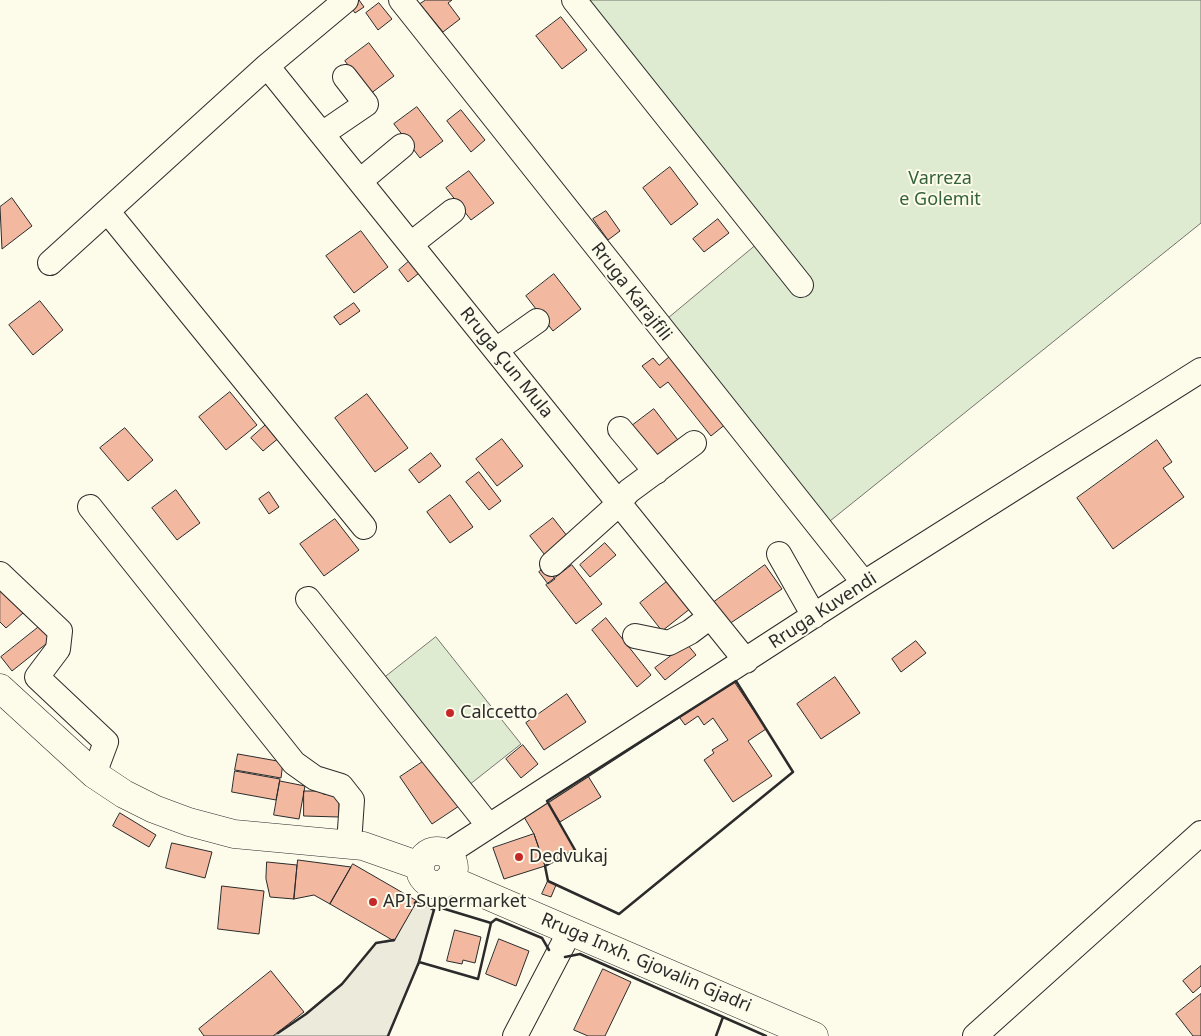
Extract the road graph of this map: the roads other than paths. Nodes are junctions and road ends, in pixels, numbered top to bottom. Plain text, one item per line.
1 (346, 0) edge
2 (574, 0) edge
3 (404, 1) edge
4 (267, 66) junction
5 (345, 77) dead end
6 (322, 134) junction
7 (402, 146) dead end
8 (360, 182) junction
9 (453, 211) dead end
10 (108, 212) junction
11 (411, 244) junction
12 (50, 263) dead end
13 (801, 285) dead end
14 (536, 321) dead end
15 (496, 350) junction
16 (1201, 370) edge
17 (620, 429) dead end
18 (694, 443) dead end
19 (656, 472) junction
20 (618, 503) junction
21 (90, 507) dead end
22 (364, 527) dead end
23 (778, 554) dead end
24 (552, 564) dead end
25 (0, 574) edge
26 (864, 583) junction
27 (308, 599) dead end
28 (814, 616) junction
29 (710, 617) junction
30 (635, 636) dead end
31 (746, 661) junction
32 (0, 688) edge
33 (94, 774) junction
34 (489, 826) junction
35 (1201, 833) edge
36 (349, 844) junction
37 (447, 866) junction
38 (570, 931) junction
39 (515, 1036) edge
40 (814, 1036) edge
41 (975, 1036) edge

1 - 4 street
2 - 13 street
3 - 26 street, Rruga Karajfili
4 - 6 street, Rruga Çun Mula
4 - 10 street
5 - 6 street
6 - 8 street, Rruga Çun Mula
7 - 8 street
8 - 11 street, Rruga Çun Mula
9 - 11 street
10 - 12 street
10 - 22 street
11 - 15 street, Rruga Çun Mula
14 - 15 street
15 - 20 street, Rruga Çun Mula
16 - 26 street, Rruga Kuvendi
17 - 19 street
18 - 19 street
19 - 20 street
20 - 24 street
20 - 29 street, Rruga Çun Mula
21 - 36 street
23 - 28 street
25 - 33 street
26 - 28 street, Rruga Kuvendi
27 - 34 street
28 - 31 street, Rruga Kuvendi
29 - 30 street
29 - 31 street, Rruga Çun Mula
31 - 34 street, Rruga Kuvendi
32 - 33 main road
33 - 36 main road
34 - 37 street, Rruga Kuvendi
35 - 41 street
36 - 37 main road
37 - 38 main road, Rruga Inxh. Gjovalin Gjadri
38 - 39 street
38 - 40 main road, Rruga Inxh. Gjovalin Gjadri

